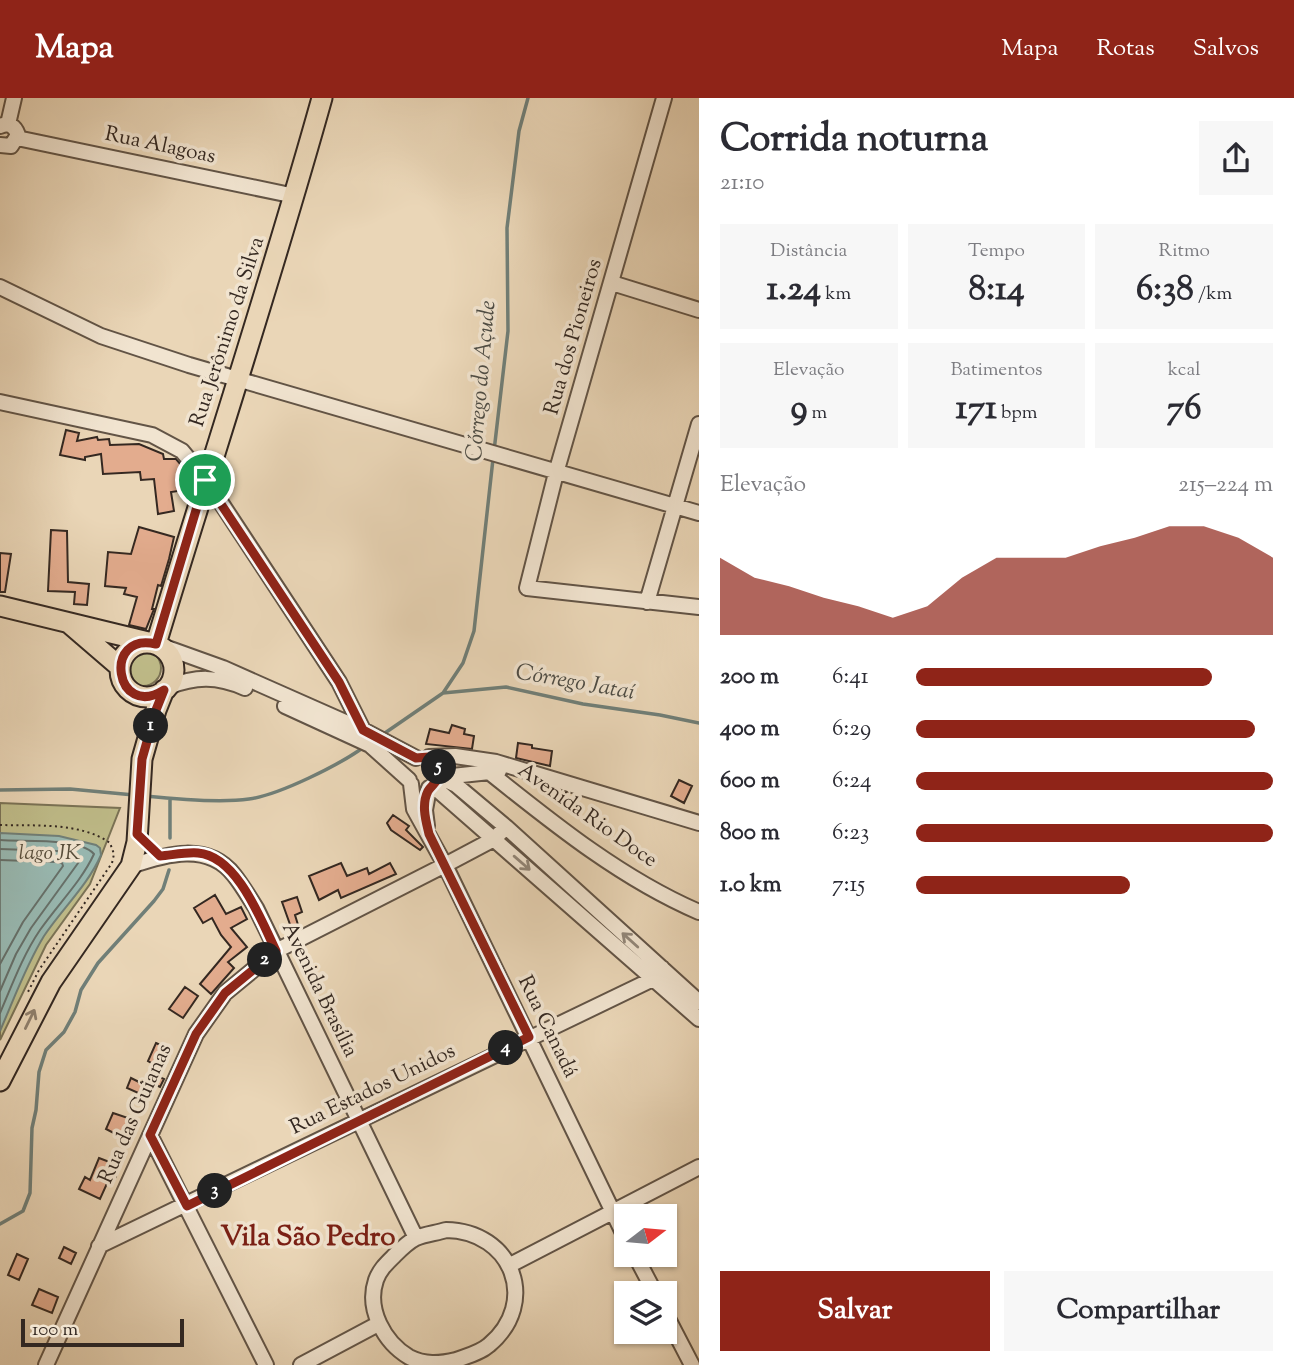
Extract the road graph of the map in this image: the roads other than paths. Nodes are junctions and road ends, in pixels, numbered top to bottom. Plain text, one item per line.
1 (14, 98) edge
2 (322, 98) edge
3 (664, 98) edge
4 (4, 125) edge
5 (17, 138) junction
6 (1, 149) edge
7 (295, 196) junction
8 (612, 283) junction
9 (0, 287) edge
10 (699, 310) edge
11 (237, 377) junction
12 (0, 402) edge
13 (699, 424) edge
14 (556, 472) junction
15 (205, 480) junction
16 (675, 507) junction
17 (699, 513) edge
18 (647, 602) junction
19 (0, 606) edge
20 (699, 607) edge
21 (66, 621) junction
22 (155, 644) junction
23 (120, 667) junction
24 (166, 689) junction
25 (301, 708) junction
26 (361, 733) junction
27 (393, 755) junction
28 (422, 758) junction
29 (521, 769) junction
30 (489, 772) junction
31 (410, 782) junction
32 (435, 782) junction
33 (699, 823) edge
34 (506, 827) junction
35 (137, 834) junction
36 (429, 834) junction
37 (494, 839) junction
38 (160, 856) junction
39 (122, 864) junction
40 (445, 865) junction
41 (699, 912) edge
42 (276, 951) junction
43 (658, 973) junction
44 (699, 1002) edge
45 (699, 1019) edge
46 (529, 1037) junction
47 (0, 1080) edge
48 (360, 1120) junction
49 (150, 1135) junction
50 (699, 1167) edge
51 (187, 1206) junction
52 (612, 1210) junction
53 (614, 1214) edge
54 (416, 1238) junction
55 (99, 1246) junction
56 (510, 1265) junction
57 (378, 1324) junction
58 (677, 1336) edge
59 (476, 1360) edge
60 (47, 1365) edge
61 (266, 1365) edge
62 (301, 1365) edge
63 (692, 1365) edge

1 - 4 street
2 - 7 main road, Rua Jerônimo da Silva
3 - 8 street, Rua dos Pioneiros
4 - 5 street
5 - 6 street
5 - 7 street, Rua Alagoas
7 - 11 main road, Rua Jerônimo da Silva
8 - 10 street
8 - 14 street, Rua dos Pioneiros
9 - 11 street
11 - 14 street
11 - 15 main road, Rua Jerônimo da Silva
12 - 15 street
13 - 16 street
14 - 16 street
14 - 18 street, Rua dos Pioneiros
15 - 22 main road, Rua Jerônimo da Silva
15 - 26 street
16 - 17 street
16 - 18 street
18 - 20 street
19 - 21 main road
21 - 22 main road
21 - 23 main road
22 - 23 main road
22 - 24 main road
22 - 25 street
23 - 24 main road
24 - 25 street
24 - 35 main road
25 - 26 street
26 - 27 street
27 - 28 street
27 - 31 street
28 - 29 street
28 - 31 street
28 - 32 street
29 - 30 street
29 - 33 street
30 - 32 street
30 - 41 street, Avenida Rio Doce
31 - 32 street
31 - 36 street, Rua Canadá
32 - 34 street
32 - 36 street, Rua Canadá
32 - 37 street
34 - 37 street, Rua das Guianas
43 -> 34 street
35 - 38 street
35 - 39 main road
36 - 40 street, Rua Canadá
37 - 40 street, Rua das Guianas
37 -> 43 street
38 - 39 street, Avenida Brasília
38 - 42 street, Avenida Brasília
47 -> 39 main road
40 - 42 street, Rua das Guianas
40 - 46 street, Rua Canadá
42 - 48 street, Avenida Brasília
42 - 49 street, Rua das Guianas
43 - 44 street
43 - 45 street
43 - 46 street, Rua Estados Unidos
46 - 48 street, Rua Estados Unidos
46 - 52 street, Rua Canadá
48 - 51 street, Rua Estados Unidos
48 - 54 street, Avenida Brasília
49 - 51 street
49 - 55 street, Rua das Guianas
50 - 52 street
51 - 55 street, Rua Estados Unidos
51 - 61 street
52 - 53 street, Rua Canadá
52 - 56 street
54 - 56 street
54 - 57 street
55 - 60 street, Rua das Guianas
56 - 59 street
57 - 59 street
57 - 62 street
58 - 63 street

